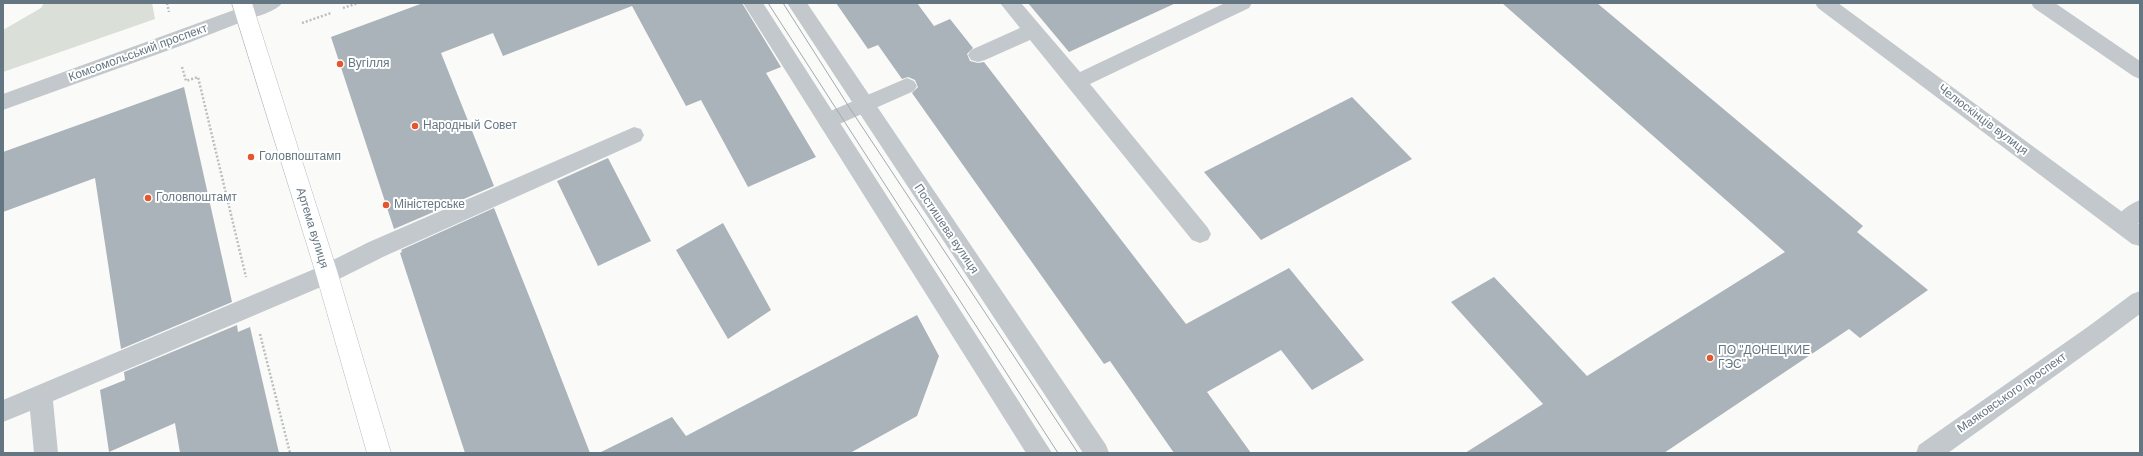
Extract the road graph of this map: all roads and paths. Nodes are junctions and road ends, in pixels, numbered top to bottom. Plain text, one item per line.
1 (272, 3) edge
2 (358, 3) edge
3 (753, 3) edge
4 (797, 3) edge
5 (1010, 3) edge
6 (1242, 3) edge
7 (1825, 3) edge
8 (2041, 3) edge
9 (243, 8) edge
10 (343, 8) dead end
11 (331, 13) dead end
12 (302, 23) dead end
13 (1033, 31) junction
14 (978, 55) dead end
15 (181, 60) dead end
16 (2140, 71) edge
17 (1077, 82) junction
18 (906, 86) dead end
19 (3, 102) edge
20 (863, 105) junction
21 (828, 121) junction
22 (634, 135) dead end
23 (2140, 210) edge
24 (2132, 230) edge
25 (1200, 234) dead end
26 (327, 274) junction
27 (2140, 301) edge
28 (253, 305) junction
29 (40, 395) junction
30 (3, 411) edge
31 (46, 453) edge
32 (290, 453) edge
33 (379, 453) edge
34 (1040, 453) edge
35 (1097, 453) edge
36 (1928, 453) edge

1 - 9 street, Комсомольський проспект
2 - 10 path
3 - 21 street
4 - 20 street, Постишева вулиця
5 - 13 street
6 - 17 street
7 - 24 street, Челюскінців вулиця
8 - 16 street
9 - 19 street, Комсомольський проспект
9 - 26 main road, Артема вулиця
11 - 12 path
13 - 14 street
13 - 17 street
15 - 28 path
17 - 25 street
18 - 20 street
20 - 21 street
20 - 35 street, Постишева вулиця
21 - 34 street
22 - 26 street
23 - 24 street
26 - 28 street
26 - 33 main road, Артема вулиця
27 - 36 street, Маяковського проспект
28 - 29 street
28 - 32 path
29 - 30 street
29 - 31 street

